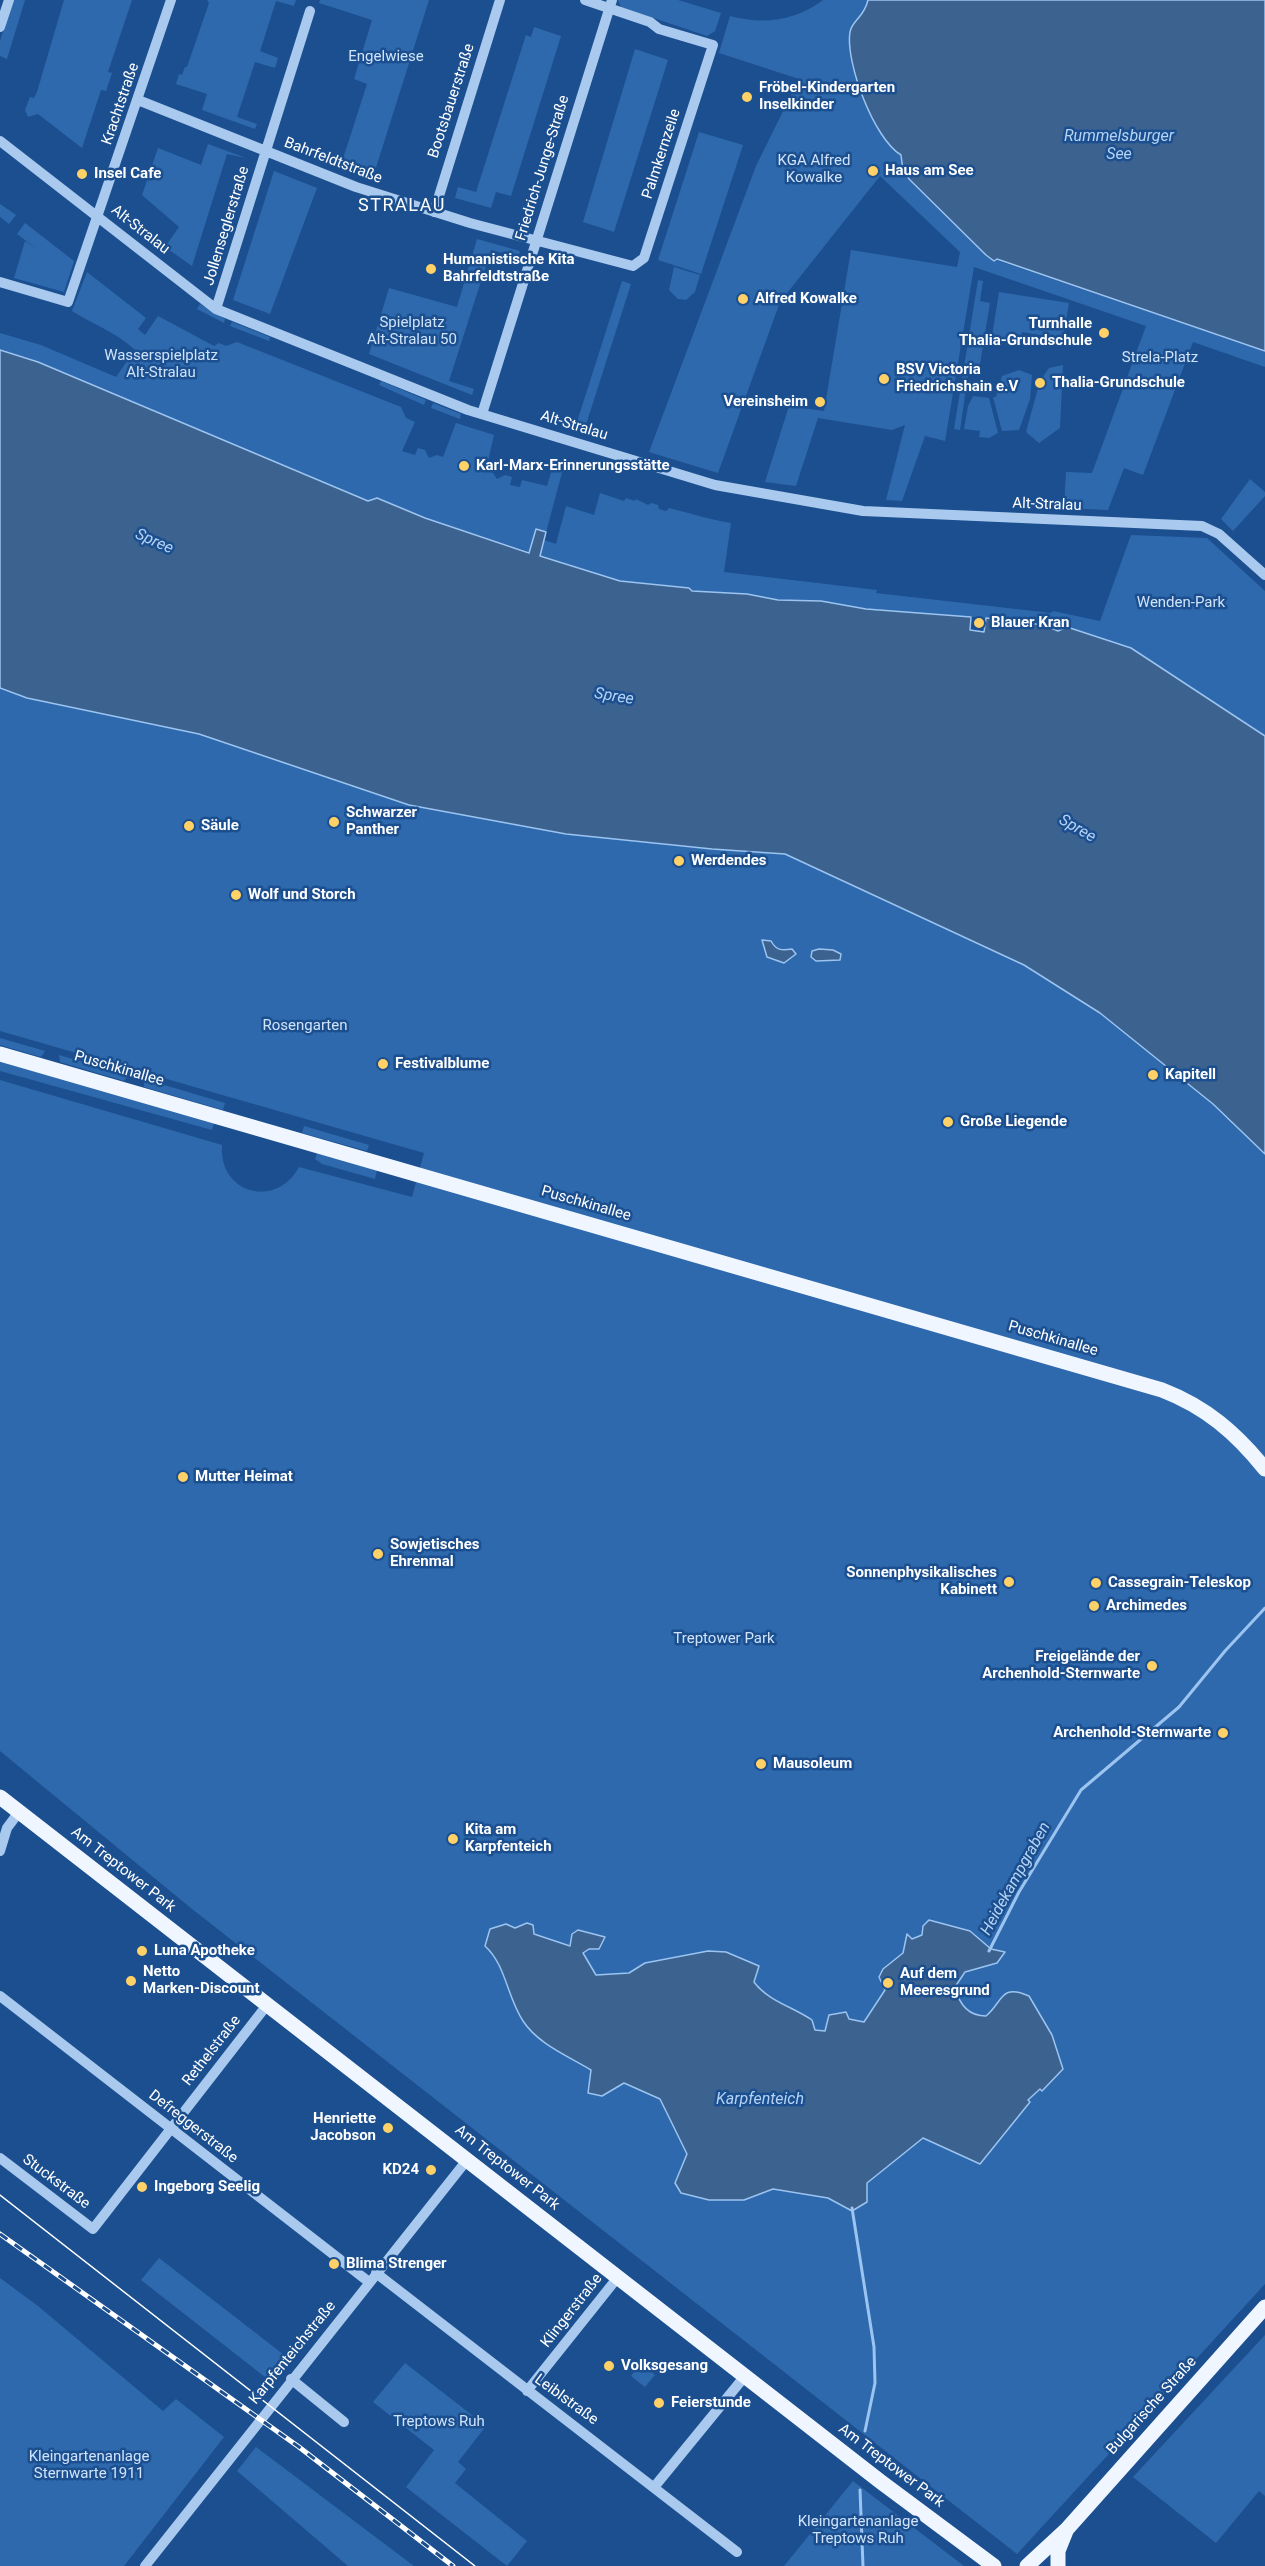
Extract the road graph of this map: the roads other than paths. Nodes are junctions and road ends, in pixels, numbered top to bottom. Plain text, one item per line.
1 (9, 0) edge
2 (171, 0) edge
3 (500, 0) edge
4 (585, 0) edge
5 (611, 4) edge
6 (310, 11) dead end
7 (0, 27) edge
8 (138, 99) junction
9 (0, 141) edge
10 (266, 151) junction
11 (434, 212) junction
12 (98, 217) junction
13 (536, 240) junction
14 (633, 267) joint
15 (0, 282) edge
16 (216, 309) junction
17 (482, 414) junction
18 (1265, 574) edge
19 (0, 1054) edge
20 (1265, 1469) edge
21 (0, 1797) edge
22 (19, 1812) junction
23 (0, 1851) edge
24 (0, 1996) edge
25 (267, 2005) junction
26 (171, 2128) junction
27 (0, 2158) edge
28 (467, 2160) junction
29 (93, 2229) joint
30 (372, 2277) junction
31 (618, 2277) junction
32 (1265, 2307) edge
33 (745, 2376) junction
34 (291, 2379) junction
35 (527, 2391) junction
36 (344, 2422) dead end
37 (655, 2486) junction
38 (1067, 2529) junction
39 (737, 2552) dead end
40 (145, 2566) edge
41 (994, 2566) edge
42 (1027, 2566) edge
43 (1058, 2566) edge

1 - 7 street
2 - 8 street, Krachtstraße
3 - 11 street, Bootsbauerstraße
4 - 5 street
5 - 13 street, Friedrich-Junge-Straße
5 - 14 street, Palmkernzeile
6 - 10 street, Bahrfeldtstraße
8 - 10 street, Bahrfeldtstraße
8 - 12 street, Krachtstraße
9 - 12 street, Alt-Stralau
10 - 11 street, Bahrfeldtstraße
10 - 16 street, Jollenseglerstraße
11 - 13 street, Bahrfeldtstraße
12 - 15 street, Krachtstraße
12 - 16 street, Alt-Stralau
13 - 14 street, Bahrfeldtstraße
13 - 17 street, Friedrich-Junge-Straße
16 - 17 street, Alt-Stralau
17 - 18 street, Alt-Stralau
19 - 20 main road, Puschkinallee
21 - 22 main road, Am Treptower Park
22 - 23 street
22 - 25 main road, Am Treptower Park
24 - 26 street, Defreggerstraße
25 - 26 street, Rethelstraße
25 - 28 main road, Am Treptower Park
26 - 29 street, Rethelstraße
26 - 30 street, Defreggerstraße
27 - 29 street, Stuckstraße
28 - 30 street, Karpfenteichstraße
28 - 31 main road, Am Treptower Park
30 - 34 street, Karpfenteichstraße
30 - 35 street, Leiblstraße
31 - 33 main road, Am Treptower Park
31 - 35 street, Klingerstraße
32 - 38 main road, Bulgarische Straße
33 - 37 street
33 - 41 main road, Am Treptower Park
34 - 36 street
34 - 40 street, Karpfenteichstraße
35 - 37 street, Leiblstraße
37 - 39 street, Leiblstraße
38 - 42 main road, Bulgarische Straße
38 - 43 main road, Bulgarische Straße

